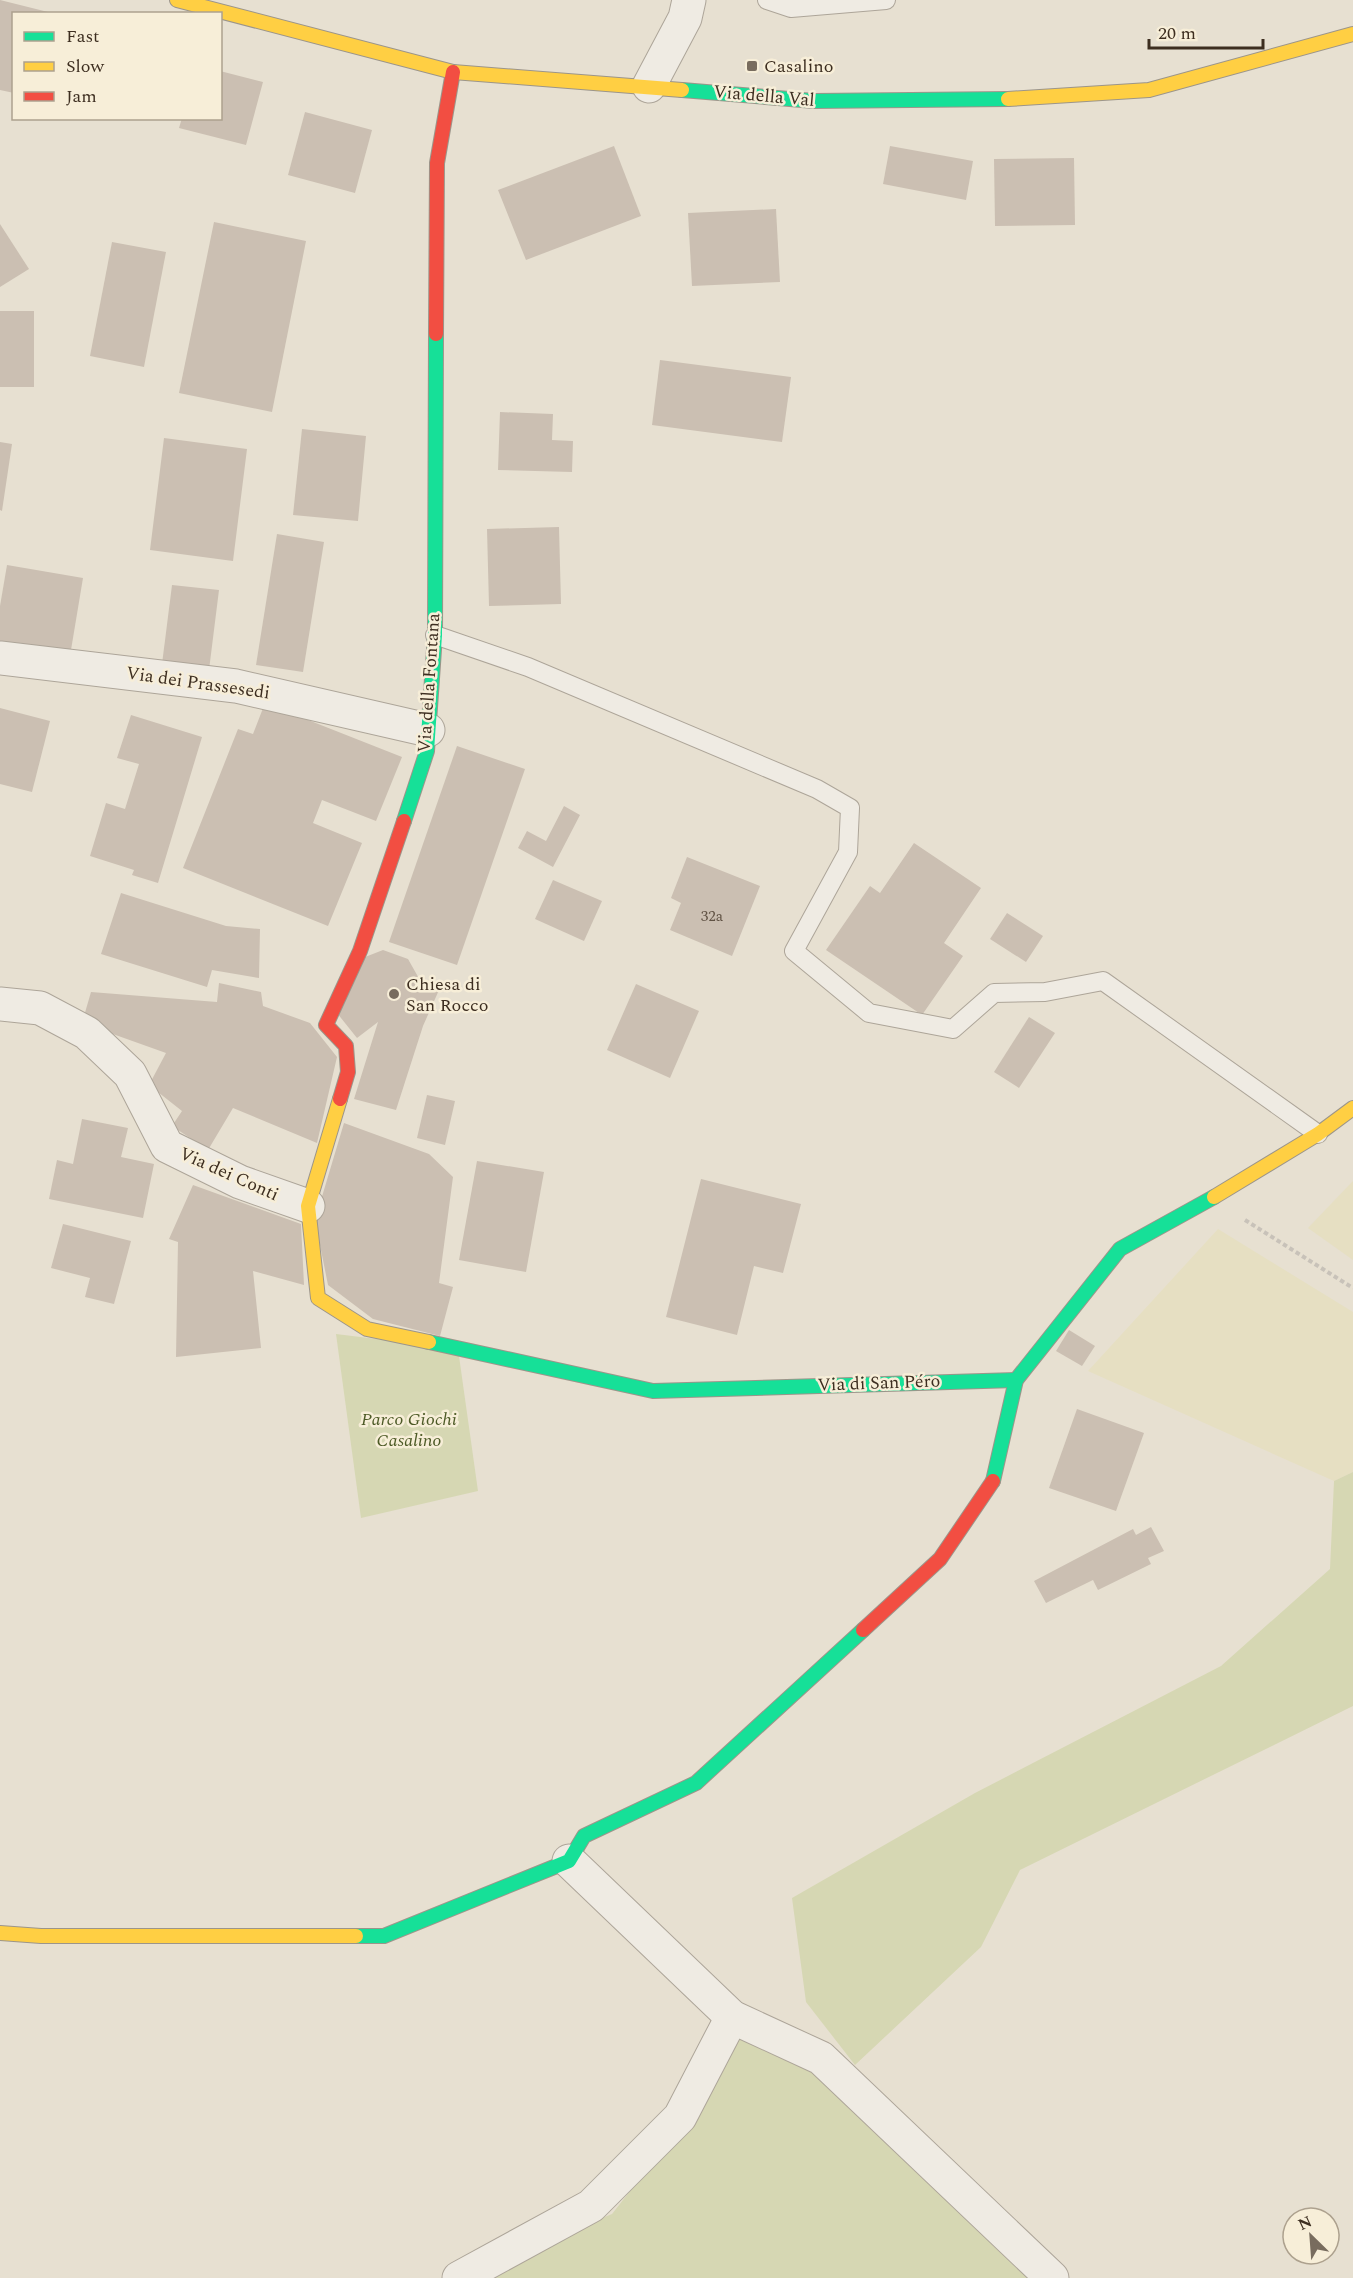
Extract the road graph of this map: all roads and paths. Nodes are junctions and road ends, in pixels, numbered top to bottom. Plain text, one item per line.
1 (177, 0) edge
2 (689, 0) edge
3 (767, 0) edge
4 (886, 0) edge
5 (1353, 34) edge
6 (453, 72) junction
7 (649, 86) junction
8 (435, 635) junction
9 (0, 658) edge
10 (428, 730) junction
11 (0, 1004) edge
12 (1353, 1108) edge
13 (1318, 1134) junction
14 (1211, 1199) junction
15 (308, 1206) junction
16 (1353, 1288) edge
17 (318, 1298) joint
18 (1016, 1380) junction
19 (569, 1861) junction
20 (0, 1933) edge
21 (732, 2017) junction
22 (459, 2278) edge
23 (1052, 2278) edge

1 - 6 street, Via della Val
2 - 7 street
3 - 4 lane
5 - 7 street, Via della Val
6 - 7 street, Via della Val
6 - 8 street, Via della Fontana
8 - 10 street, Via della Fontana
8 - 13 lane
9 - 10 street, Via dei Prassesedi
10 - 15 street, Via della Fontana
11 - 15 street, Via dei Conti
12 - 13 street
13 - 14 street
14 - 16 path
14 - 18 street
15 - 17 street, Via della Fontana
17 - 18 street, Via di San Péro
18 - 19 street
19 - 20 street
19 - 21 street
21 - 22 street
21 - 23 street

